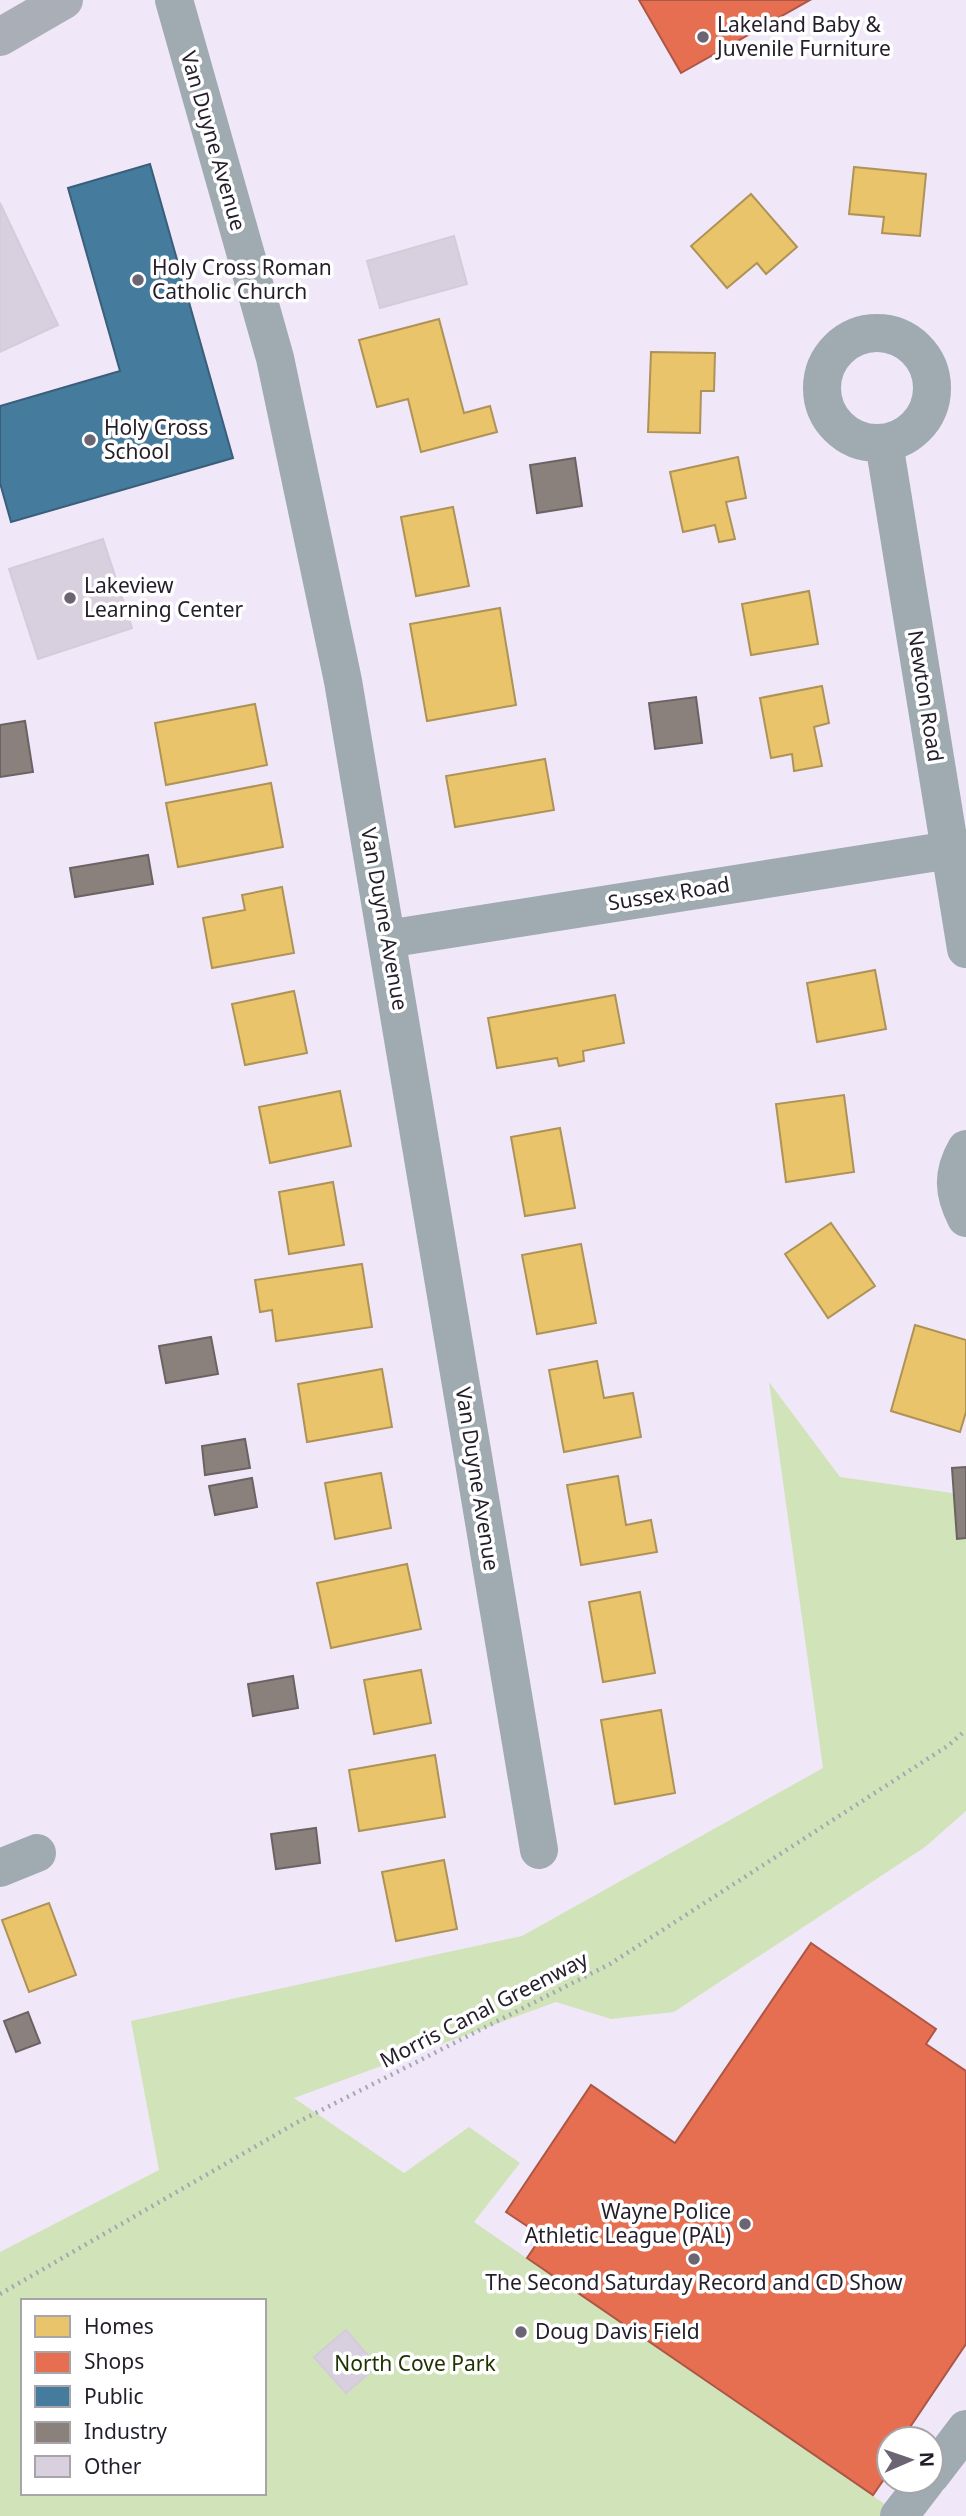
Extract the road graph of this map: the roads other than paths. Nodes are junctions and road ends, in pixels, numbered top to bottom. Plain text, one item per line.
1 (64, 0) edge
2 (174, 0) edge
3 (4, 28) edge
4 (884, 443) dead end
5 (950, 850) junction
6 (387, 939) junction
7 (966, 949) edge
8 (966, 1149) edge
9 (966, 1218) edge
10 (539, 1850) dead end
11 (37, 1853) dead end
12 (0, 1868) edge
13 (966, 2429) edge
14 (945, 2457) edge
15 (915, 2495) edge
16 (899, 2516) edge

1 - 3 main road
2 - 6 street, Van Duyne Avenue
4 - 5 street, Newton Road
5 - 6 street, Sussex Road
5 - 7 street, Newton Road
6 - 10 street, Van Duyne Avenue
8 - 9 street
11 - 12 street
13 - 14 street
15 - 16 street

